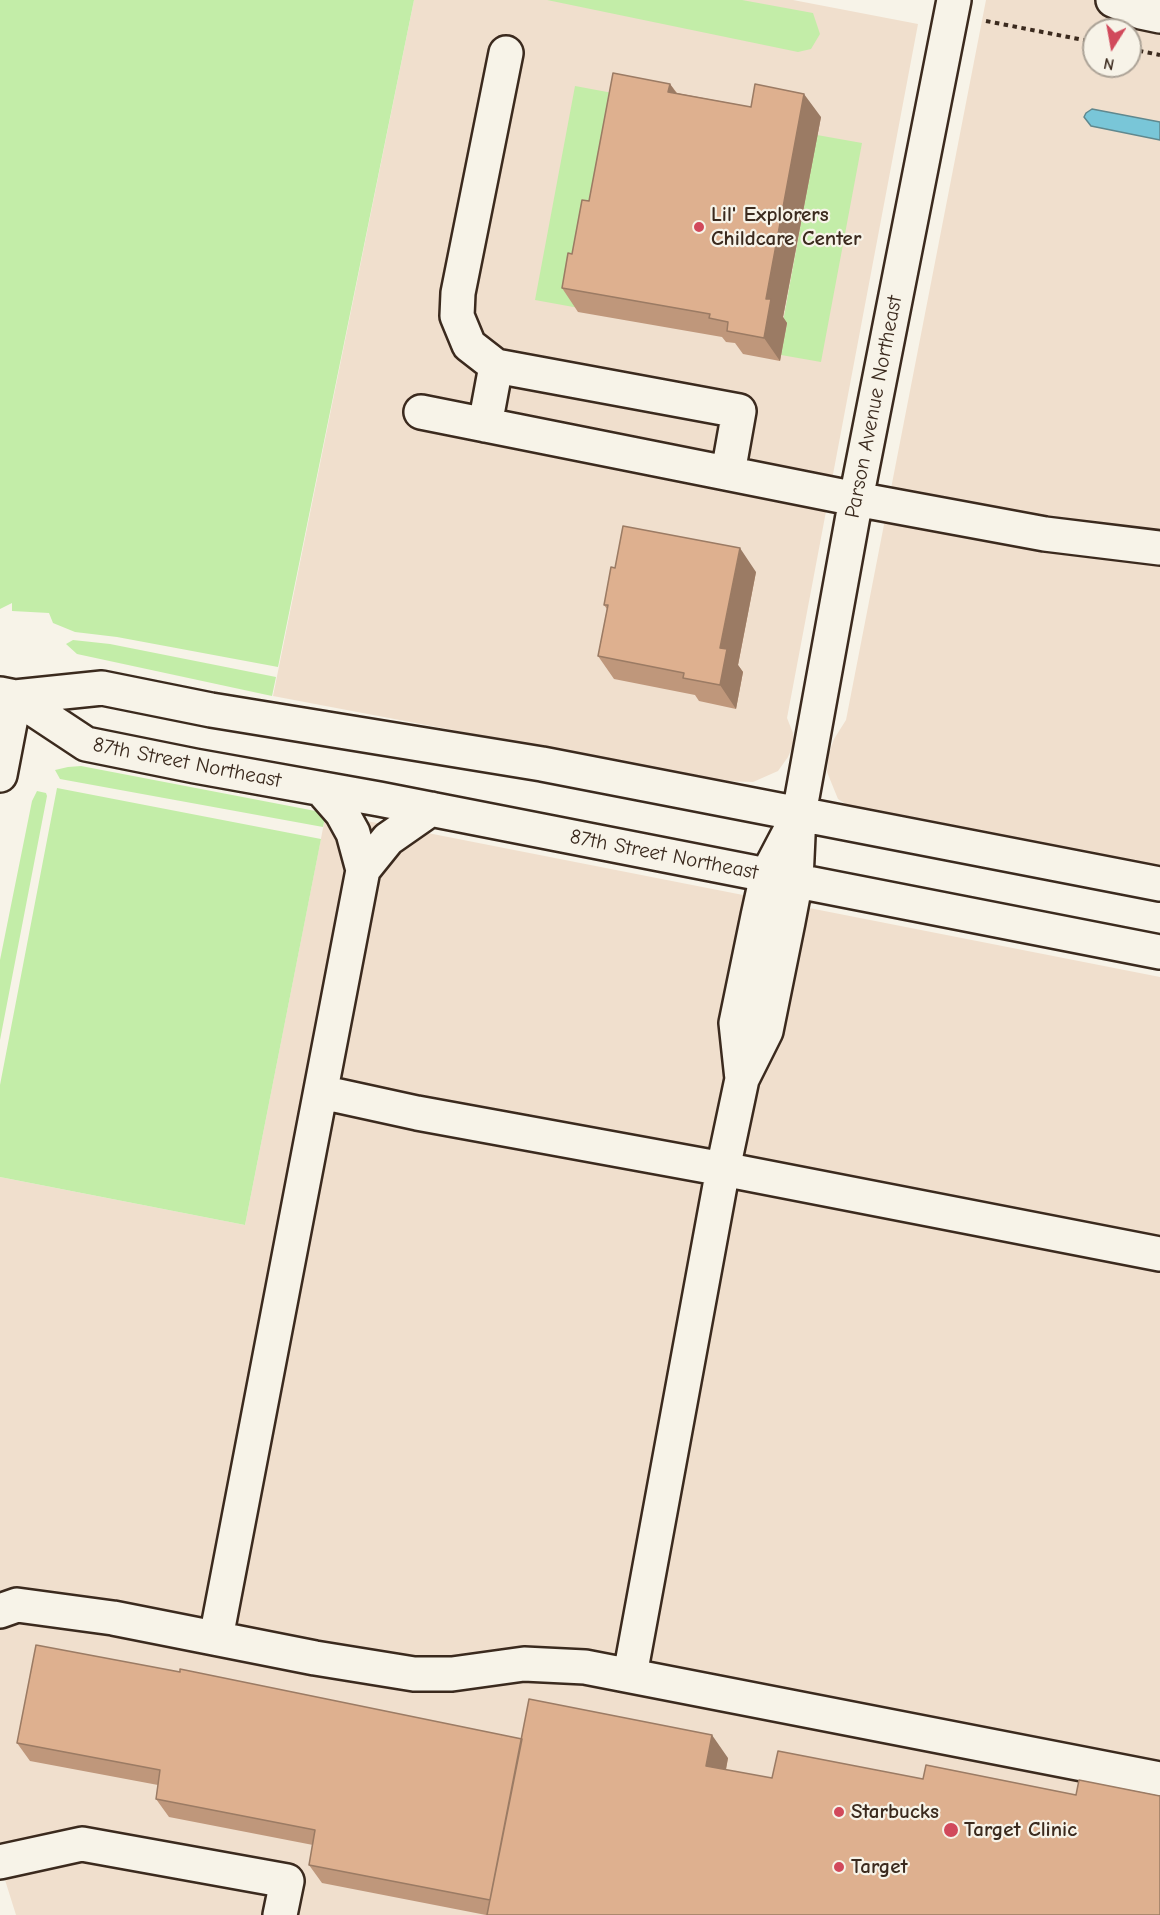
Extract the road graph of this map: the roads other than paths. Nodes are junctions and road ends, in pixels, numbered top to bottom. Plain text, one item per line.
1 (954, 0) edge
2 (1113, 0) edge
3 (1160, 16) edge
4 (506, 53) dead end
5 (496, 366) junction
6 (421, 412) dead end
7 (485, 425) junction
8 (728, 472) junction
9 (856, 499) junction
10 (1160, 548) edge
11 (8, 695) edge
12 (0, 775) edge
13 (321, 789) junction
14 (431, 809) junction
15 (799, 814) junction
16 (363, 870) junction
17 (781, 877) junction
18 (1160, 884) edge
19 (1160, 952) edge
20 (321, 1092) junction
21 (723, 1168) junction
22 (1160, 1254) edge
23 (0, 1611) edge
24 (216, 1638) junction
25 (630, 1675) junction
26 (1160, 1779) edge
27 (0, 1862) edge
28 (280, 1915) edge

1 - 9 street, Parson Avenue Northeast
2 - 3 street
4 - 5 street
5 - 7 street
5 - 8 street
6 - 7 street
7 - 8 street
8 - 9 street
9 - 10 street
9 - 15 street, Parson Avenue Northeast
11 - 12 street
11 - 13 street, 87th Street Northeast
11 - 15 street
13 - 14 street, 87th Street Northeast
13 - 16 street
14 - 16 street
14 - 17 street, 87th Street Northeast
15 - 17 street, Parson Avenue Northeast
15 - 18 street
16 - 20 street
17 - 19 street, 87th Street Northeast
17 - 21 street, Parson Avenue Northeast
20 - 21 street
20 - 24 street
21 - 22 street
21 - 25 street, Parson Avenue Northeast
23 - 24 street
24 - 25 street
25 - 26 street
27 - 28 street

